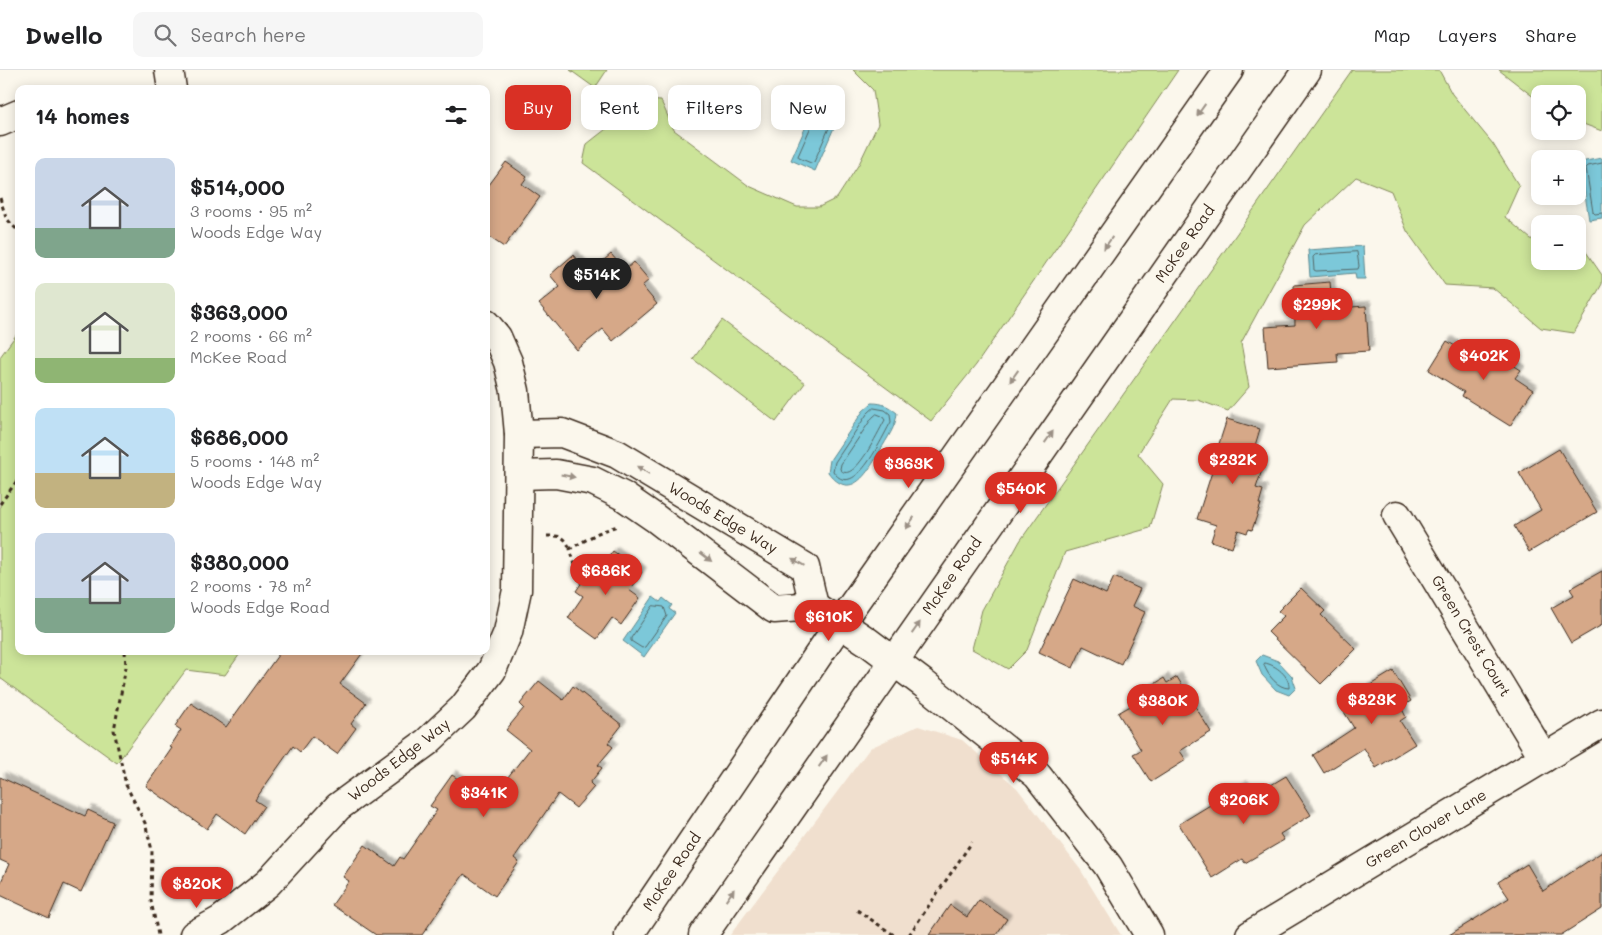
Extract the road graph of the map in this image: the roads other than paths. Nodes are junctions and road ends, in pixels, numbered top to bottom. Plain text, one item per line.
1 (169, 70) edge
2 (1229, 70) edge
3 (1306, 70) edge
4 (171, 85) edge
5 (15, 116) edge
6 (0, 122) edge
7 (490, 329) edge
8 (519, 434) junction
9 (520, 475) junction
10 (674, 488) junction
11 (645, 511) junction
12 (1397, 515) dead end
13 (814, 606) junction
14 (840, 623) junction
15 (893, 660) junction
16 (1602, 723) edge
17 (1544, 758) junction
18 (224, 927) edge
19 (194, 935) edge
20 (629, 935) edge
21 (703, 935) edge
22 (1149, 935) edge
23 (1250, 935) edge

1 - 4 street
2 -> 14 street, McKee Road
15 -> 3 street, McKee Road
5 - 6 street
7 - 8 street, Woods Edge Way
8 - 9 street, Woods Edge Way
10 -> 8 street, Woods Edge Way
9 -> 11 street
9 - 18 street, Woods Edge Way
10 - 11 street
13 -> 10 street, Woods Edge Way
11 -> 13 street
12 - 17 street, Green Crest Court
13 - 14 street
14 - 15 street
14 - 20 street, McKee Road
21 -> 15 street, McKee Road
15 - 22 street
16 - 17 street, Green Clover Lane
17 - 23 street, Green Clover Lane
18 - 19 street, Woods Edge Way

